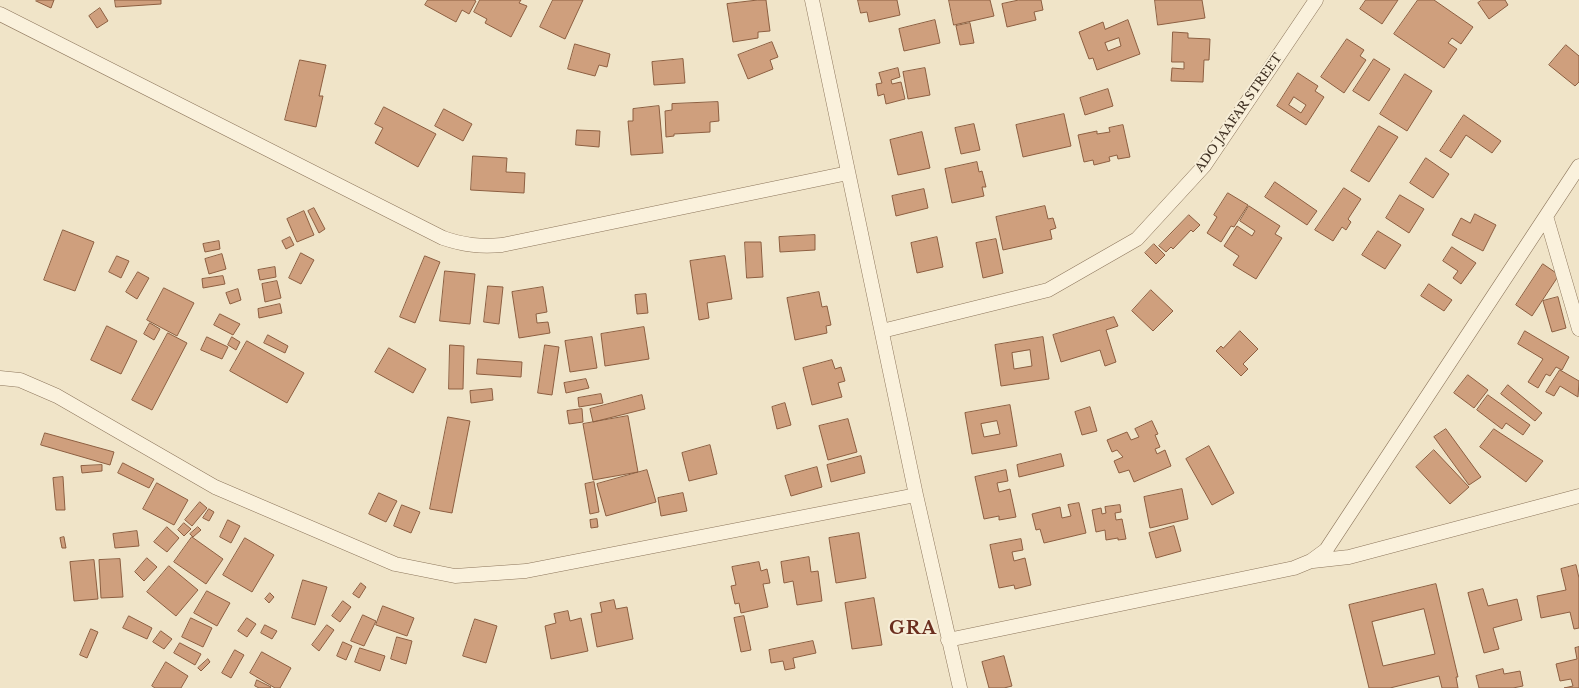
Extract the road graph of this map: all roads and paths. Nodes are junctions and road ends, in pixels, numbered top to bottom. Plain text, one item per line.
1 (812, 0) edge
2 (1316, 0) edge
3 (0, 14) edge
4 (1579, 166) edge
5 (848, 173) junction
6 (1546, 216) junction
7 (1579, 329) edge
8 (882, 331) junction
9 (0, 378) edge
10 (916, 495) junction
11 (1579, 496) edge
12 (1312, 561) junction
13 (948, 640) junction
14 (960, 688) edge

1 - 5 street
2 - 8 street, ADO JAAFAR STREET
3 - 5 street
4 - 6 street
5 - 8 street
6 - 7 street
6 - 12 street
8 - 10 street
9 - 10 street
10 - 13 street
11 - 12 street
12 - 13 street
13 - 14 street

